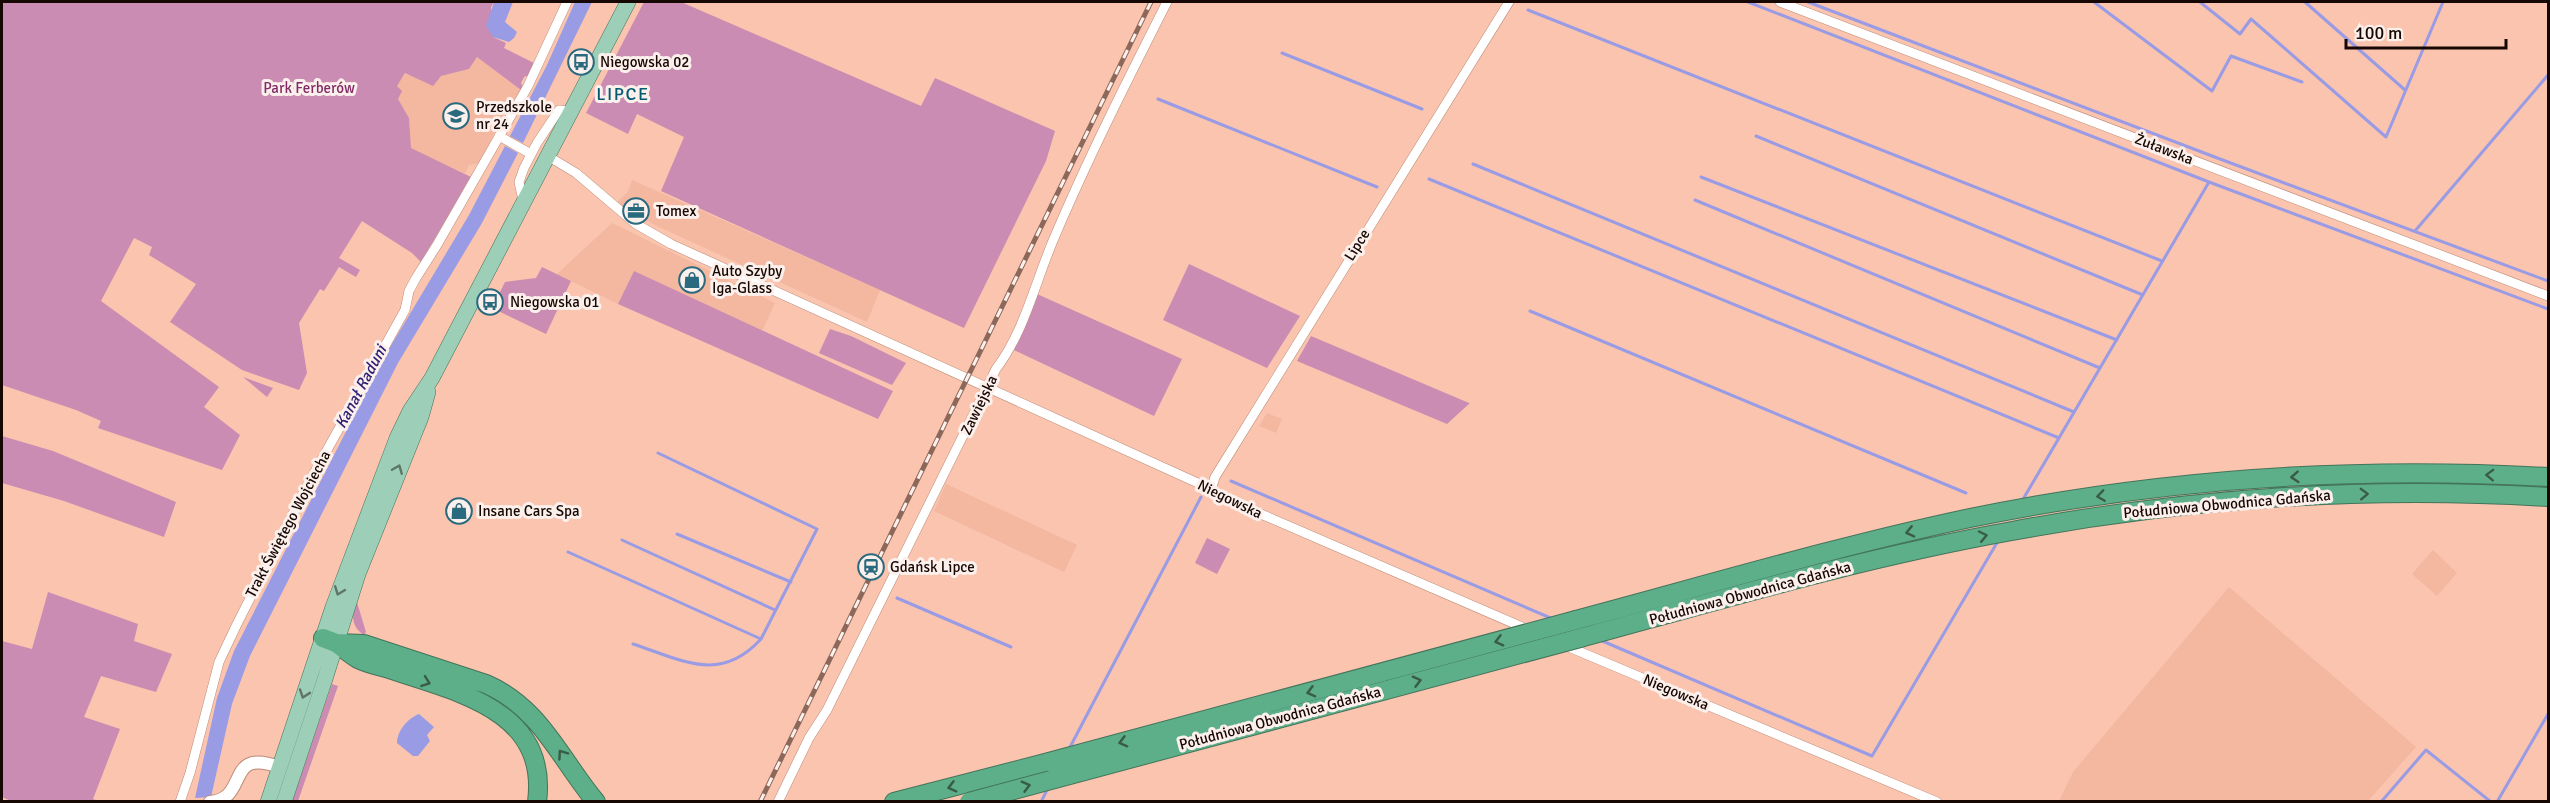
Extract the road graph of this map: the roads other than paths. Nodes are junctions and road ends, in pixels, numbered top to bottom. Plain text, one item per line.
1 (567, 2) edge
2 (628, 2) edge
3 (1167, 2) edge
4 (1509, 2) edge
5 (1780, 2) edge
6 (502, 138) junction
7 (533, 153) junction
8 (2548, 296) edge
9 (988, 387) junction
10 (2548, 477) edge
11 (1211, 490) junction
12 (2548, 497) edge
13 (330, 640) junction
14 (391, 661) junction
15 (279, 767) junction
16 (180, 801) edge
17 (210, 801) edge
18 (215, 801) edge
19 (268, 801) edge
20 (284, 801) edge
21 (537, 801) edge
22 (596, 801) edge
23 (778, 801) edge
24 (894, 801) edge
25 (969, 801) edge
26 (1937, 801) edge

1 - 6 street, Trakt Świętego Wojciecha
2 - 7 main road
3 - 9 street, Zawiejska
4 - 11 street, Lipce
5 - 8 street, Żuławska
6 - 7 street
6 - 16 street, Trakt Świętego Wojciecha
7 - 9 street, Niegowska
7 - 13 main road
9 - 11 street, Niegowska
9 - 23 street, Zawiejska
10 -> 24 highway, Południowa Obwodnica Gdańska, bridge
11 - 26 street, Niegowska
25 -> 12 highway, Południowa Obwodnica Gdańska, bridge
13 - 14 highway
13 -> 15 main road
13 - 20 main road
14 -> 21 highway
22 -> 14 highway
15 - 18 street
15 - 19 main road
17 - 18 street

